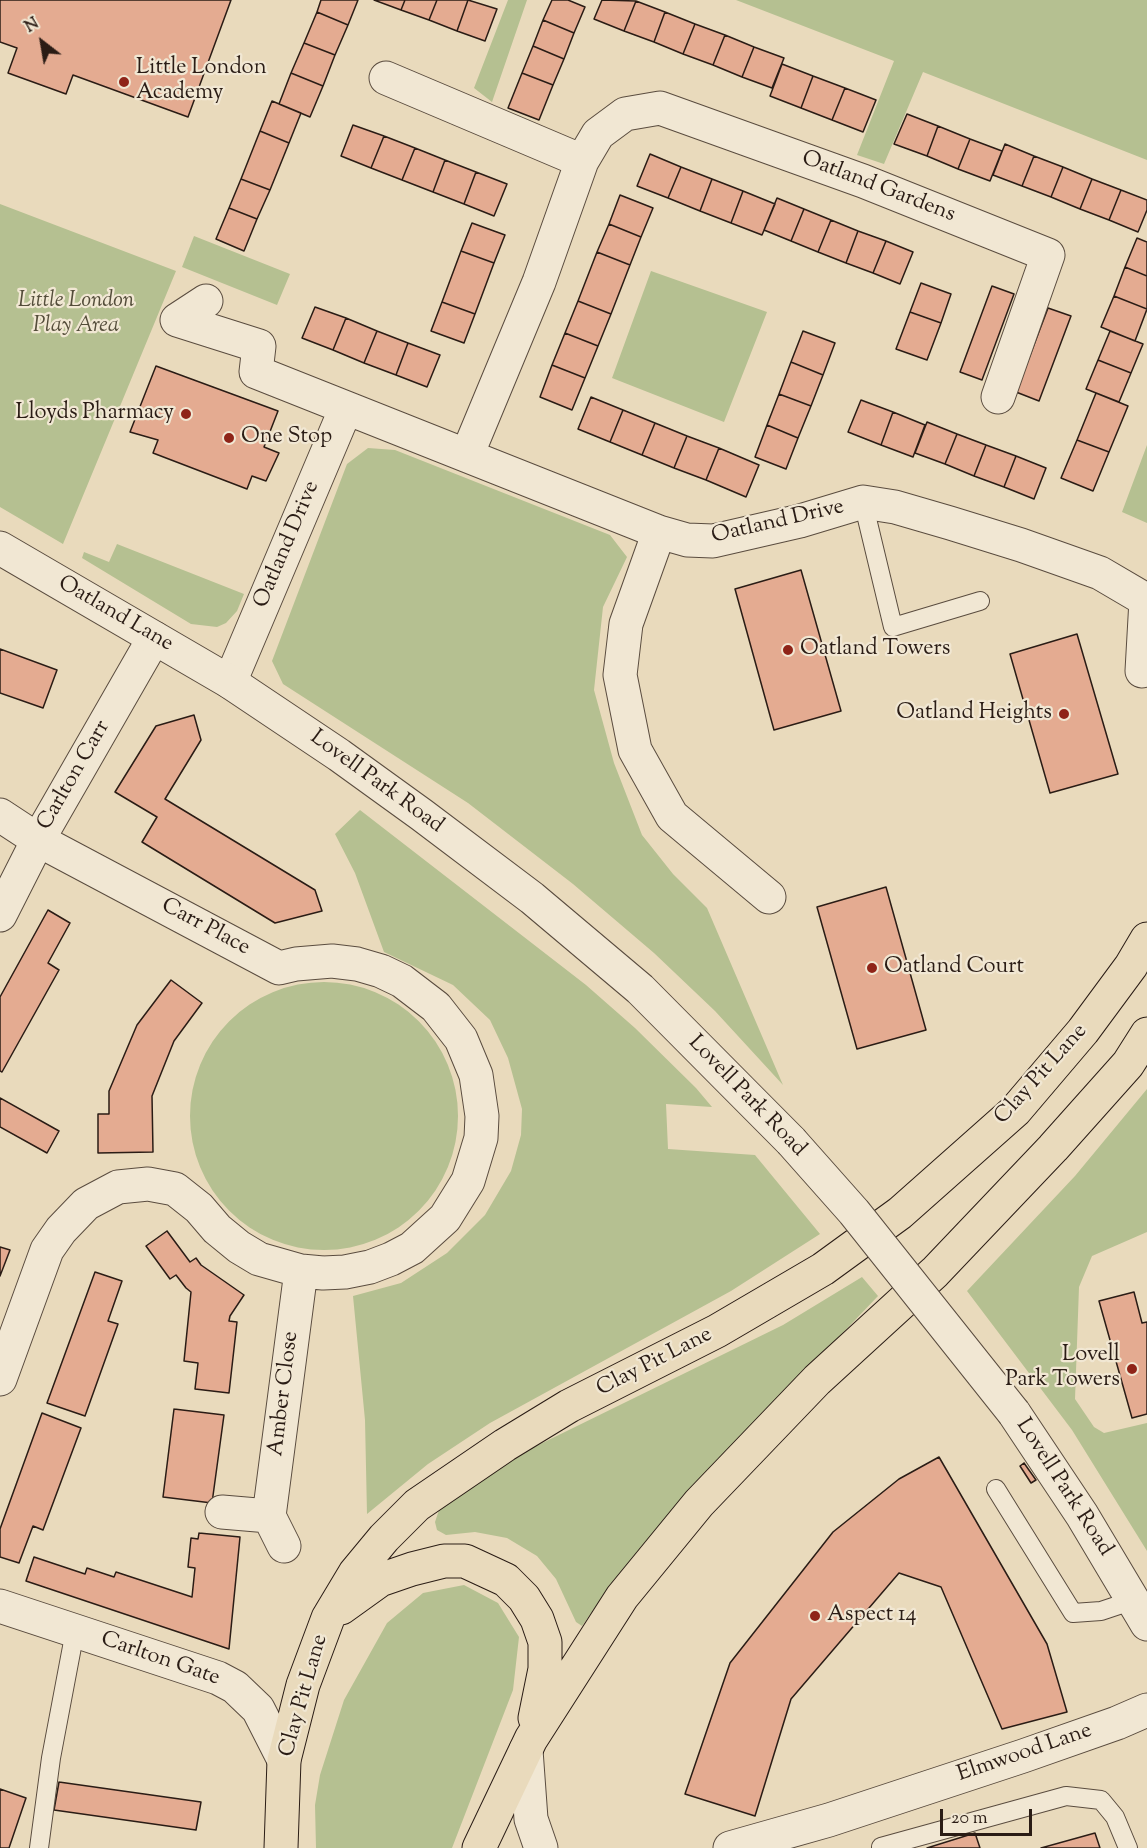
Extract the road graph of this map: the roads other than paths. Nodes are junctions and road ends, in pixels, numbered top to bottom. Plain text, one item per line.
1 (386, 78) dead end
2 (582, 161) junction
3 (206, 301) dead end
4 (998, 397) dead end
5 (346, 408) junction
6 (467, 455) junction
7 (862, 502) junction
8 (658, 532) junction
9 (0, 548) edge
10 (980, 602) dead end
11 (154, 638) junction
12 (1142, 671) dead end
13 (230, 682) junction
14 (0, 815) edge
15 (38, 840) junction
16 (769, 897) dead end
17 (0, 915) edge
18 (1147, 939) edge
19 (1147, 1034) edge
20 (301, 1271) junction
21 (0, 1379) edge
22 (996, 1489) dead end
23 (222, 1512) dead end
24 (269, 1516) junction
25 (284, 1546) dead end
26 (0, 1606) edge
27 (1144, 1617) edge
28 (328, 1618) junction
29 (75, 1631) junction
30 (1147, 1710) edge
31 (528, 1744) junction
32 (284, 1760) junction
33 (881, 1847) edge
34 (39, 1848) edge
35 (281, 1848) edge
36 (479, 1848) edge
37 (541, 1848) edge
38 (730, 1848) edge
39 (1128, 1848) edge

1 - 2 street
2 - 4 street, Oatland Gardens
2 - 6 street, Oatland Gardens
3 - 5 street, Oatland Drive
5 - 6 street, Oatland Drive
5 - 13 street, Oatland Drive
6 - 8 street, Oatland Drive
7 - 8 street, Oatland Drive
7 - 10 lane
7 - 12 street, Oatland Drive
8 - 16 street
9 - 11 street, Oatland Lane
11 - 13 street, Oatland Lane
11 - 15 street, Carlton Carr
13 - 27 street, Lovell Park Road, bridge
14 - 15 street, Carr Place
15 - 17 street, Carlton Carr
15 - 20 street, Carr Place
18 - 28 highway, Clay Pit Lane
19 - 31 highway
20 - 21 street, Carr Place
20 - 24 street, Amber Close
22 - 27 lane
23 - 24 street
24 - 25 street
26 - 29 street, Carlton Gate
28 - 31 highway
28 - 32 highway, Clay Pit Lane
29 - 32 street, Carlton Gate
29 - 34 lane
30 - 38 street, Elmwood Lane
31 - 36 highway
31 - 37 street
32 - 35 highway, Clay Pit Lane
33 - 39 lane

